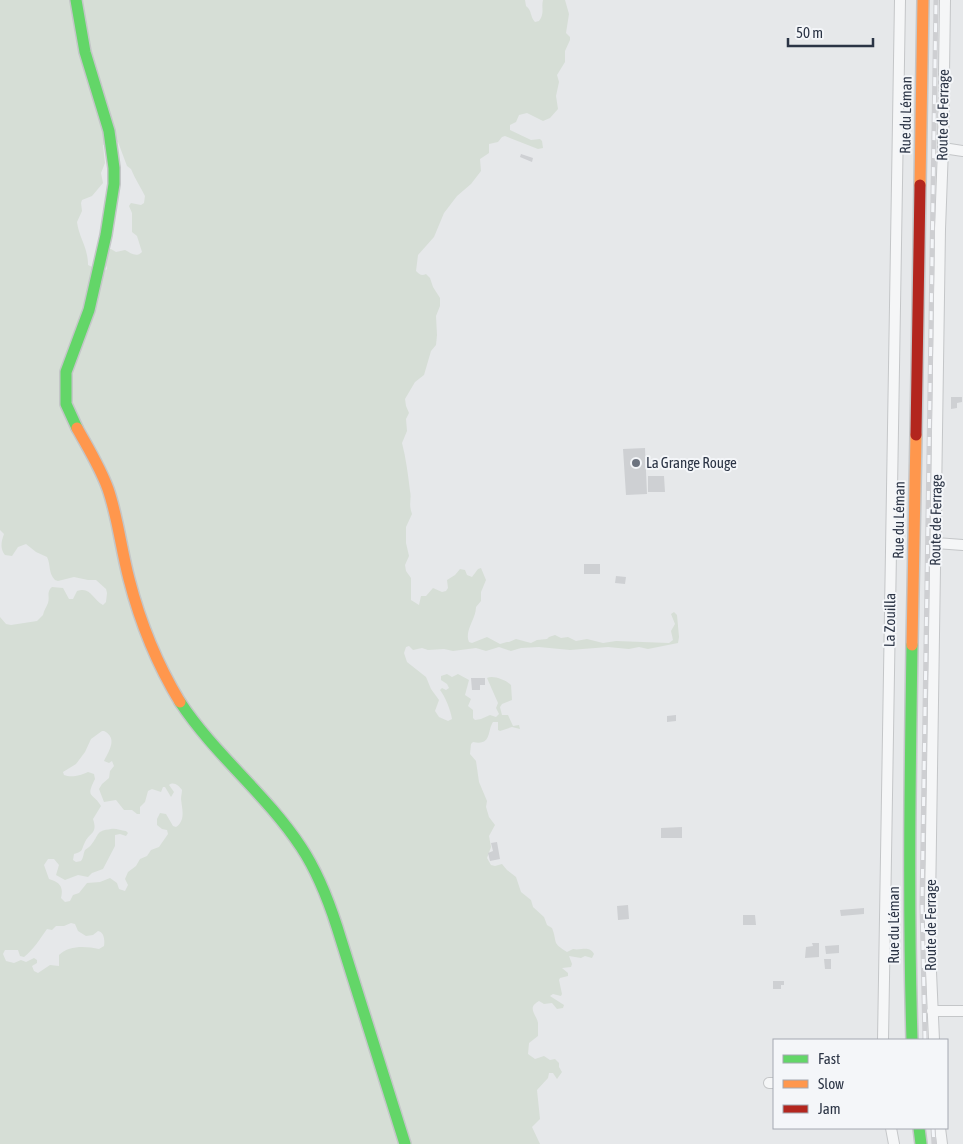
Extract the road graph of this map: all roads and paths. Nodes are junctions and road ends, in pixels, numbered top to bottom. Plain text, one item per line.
1 (76, 0) edge
2 (900, 0) edge
3 (922, 0) edge
4 (945, 0) edge
5 (943, 148) junction
6 (963, 151) edge
7 (936, 543) junction
8 (963, 545) edge
9 (932, 1011) junction
10 (963, 1011) edge
11 (883, 1039) edge
12 (912, 1039) edge
13 (934, 1039) edge
14 (891, 1129) edge
15 (920, 1129) edge
16 (940, 1129) edge
17 (404, 1142) edge
18 (894, 1144) edge
19 (921, 1144) edge
20 (942, 1144) edge

1 - 17 street
2 - 11 street, La Zouilla
3 - 12 street, Rue du Léman
4 - 5 street, Route de Ferrage
5 - 6 street
5 - 7 street, Route de Ferrage
7 - 8 street
7 - 9 street, Route de Ferrage
9 - 10 street
9 - 13 street, Route de Ferrage
14 - 18 street
15 - 19 street
16 - 20 street

